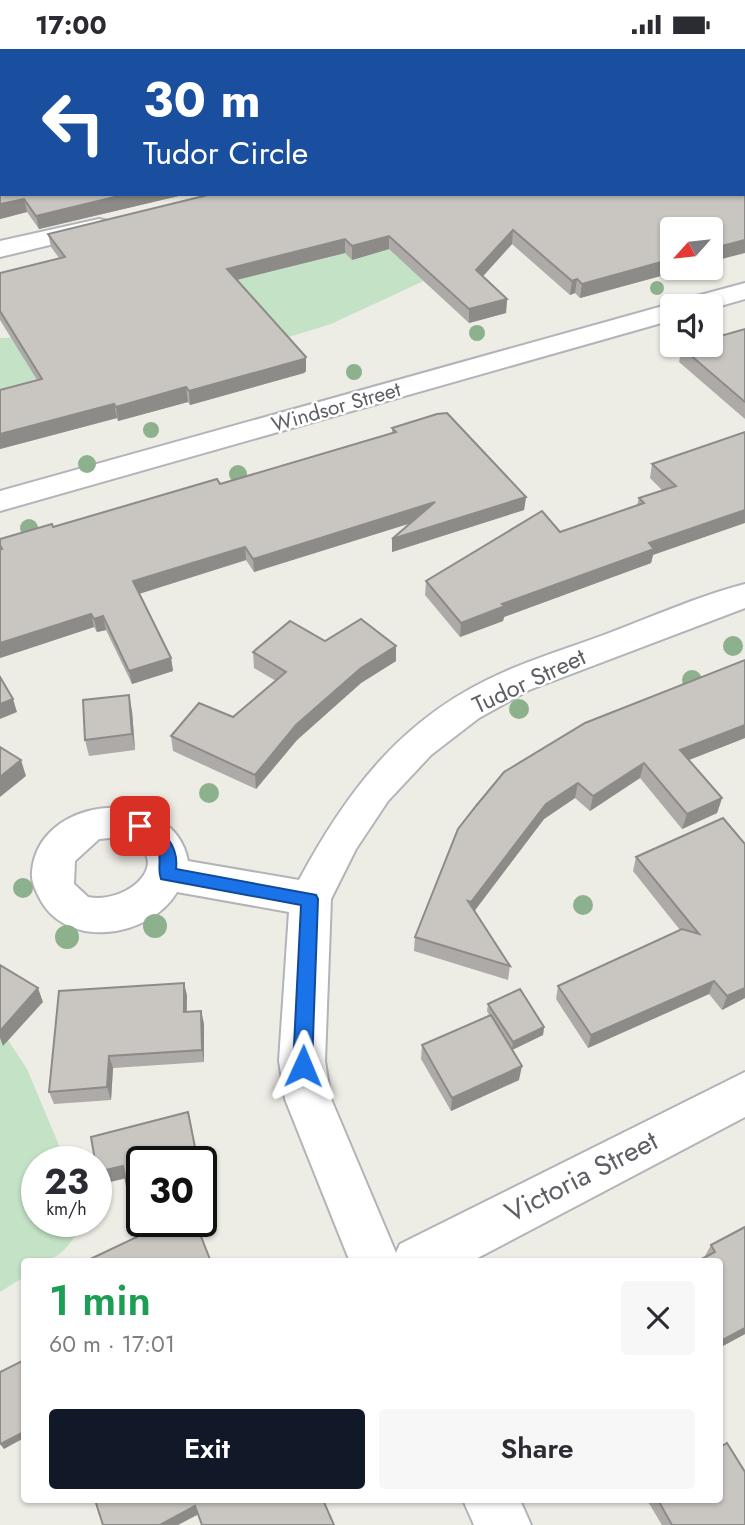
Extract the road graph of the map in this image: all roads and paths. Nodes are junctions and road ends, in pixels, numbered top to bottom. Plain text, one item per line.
1 (125, 219) edge
2 (0, 249) edge
3 (745, 291) edge
4 (723, 297) edge
5 (660, 315) edge
6 (0, 501) edge
7 (745, 595) edge
8 (167, 874) dead end
9 (310, 899) junction
10 (745, 1093) edge
11 (373, 1258) edge
12 (426, 1258) edge
13 (492, 1503) edge
14 (503, 1525) edge

1 - 2 street
3 - 4 street
5 - 6 street, Windsor Street
7 - 9 street, Tudor Street
8 - 9 street
9 - 11 street, Tudor Street
10 - 12 street, Victoria Street
13 - 14 street

